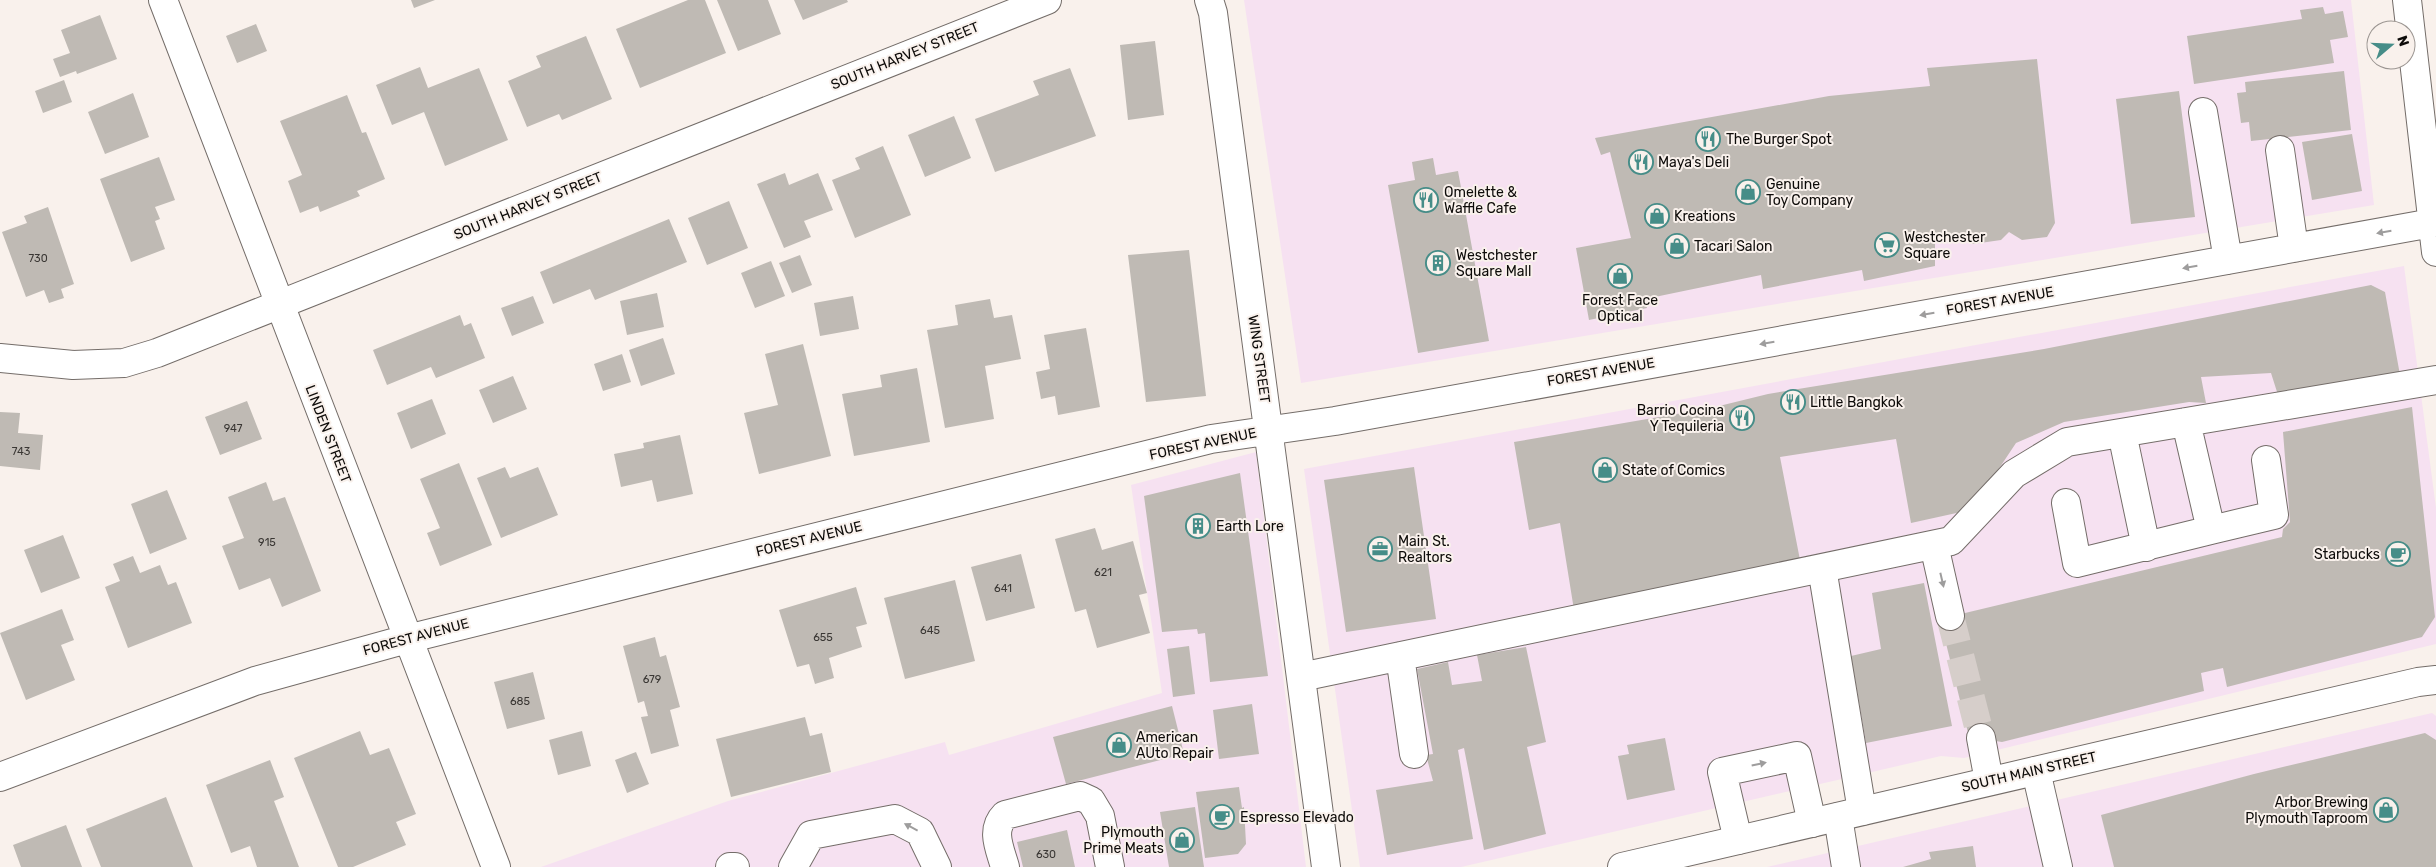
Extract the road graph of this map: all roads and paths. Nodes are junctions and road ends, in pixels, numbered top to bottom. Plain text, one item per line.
1 (162, 0) edge
2 (1047, 0) edge
3 (1209, 0) edge
4 (2407, 0) edge
5 (2203, 112) dead end
6 (2280, 150) dead end
7 (2432, 223) junction
8 (2294, 248) junction
9 (2436, 252) edge
10 (2228, 260) junction
11 (278, 305) junction
12 (0, 358) edge
13 (2436, 380) edge
14 (2186, 422) junction
15 (1269, 430) junction
16 (2122, 433) junction
17 (2266, 460) dead end
18 (2066, 503) dead end
19 (2211, 530) junction
20 (1934, 544) junction
21 (2146, 547) junction
22 (1822, 568) junction
23 (1950, 616) tunnel mouth
24 (407, 639) junction
25 (1400, 656) junction
26 (1301, 677) junction
27 (2436, 680) edge
28 (1980, 738) tunnel mouth
29 (1414, 754) dead end
30 (2036, 771) junction
31 (0, 777) edge
32 (1990, 782) junction
33 (1850, 814) junction
34 (1812, 823) junction
35 (1738, 840) junction
36 (1653, 863) edge
37 (496, 867) edge
38 (730, 867) edge
39 (735, 867) edge
40 (793, 867) edge
41 (936, 867) edge
42 (1006, 867) edge
43 (1110, 867) edge
44 (1326, 867) edge
45 (1622, 867) edge
46 (1846, 867) edge
47 (2058, 867) edge

1 - 11 street, LINDEN STREET
2 - 11 street, SOUTH HARVEY STREET
3 - 15 street, WING STREET
4 - 7 street
5 - 10 street
6 - 8 street
7 -> 8 street, FOREST AVENUE
7 - 9 street
8 - 10 street, FOREST AVENUE
10 -> 15 street, FOREST AVENUE
11 - 12 street, SOUTH HARVEY STREET
11 - 24 street, LINDEN STREET
13 - 14 street
14 - 16 street
14 - 19 street
15 - 24 street, FOREST AVENUE
15 - 26 street, WING STREET
16 - 20 street
16 - 21 street
17 - 19 street
18 - 21 street
19 - 21 street
20 - 22 street
20 -> 23 street
22 - 25 street
22 - 33 street
24 - 31 street, FOREST AVENUE
24 - 37 street, LINDEN STREET
25 - 26 street
25 - 29 street
26 - 44 street, WING STREET
27 - 30 street, SOUTH MAIN STREET
28 - 32 street
30 - 32 street, SOUTH MAIN STREET
30 - 47 street
32 - 33 street, SOUTH MAIN STREET
33 - 34 street, SOUTH MAIN STREET
33 - 46 street
34 - 35 street, SOUTH MAIN STREET
35 -> 34 street
35 - 36 street, SOUTH MAIN STREET
36 - 45 street, SOUTH MAIN STREET
38 - 39 street
41 -> 40 street
42 - 43 street

